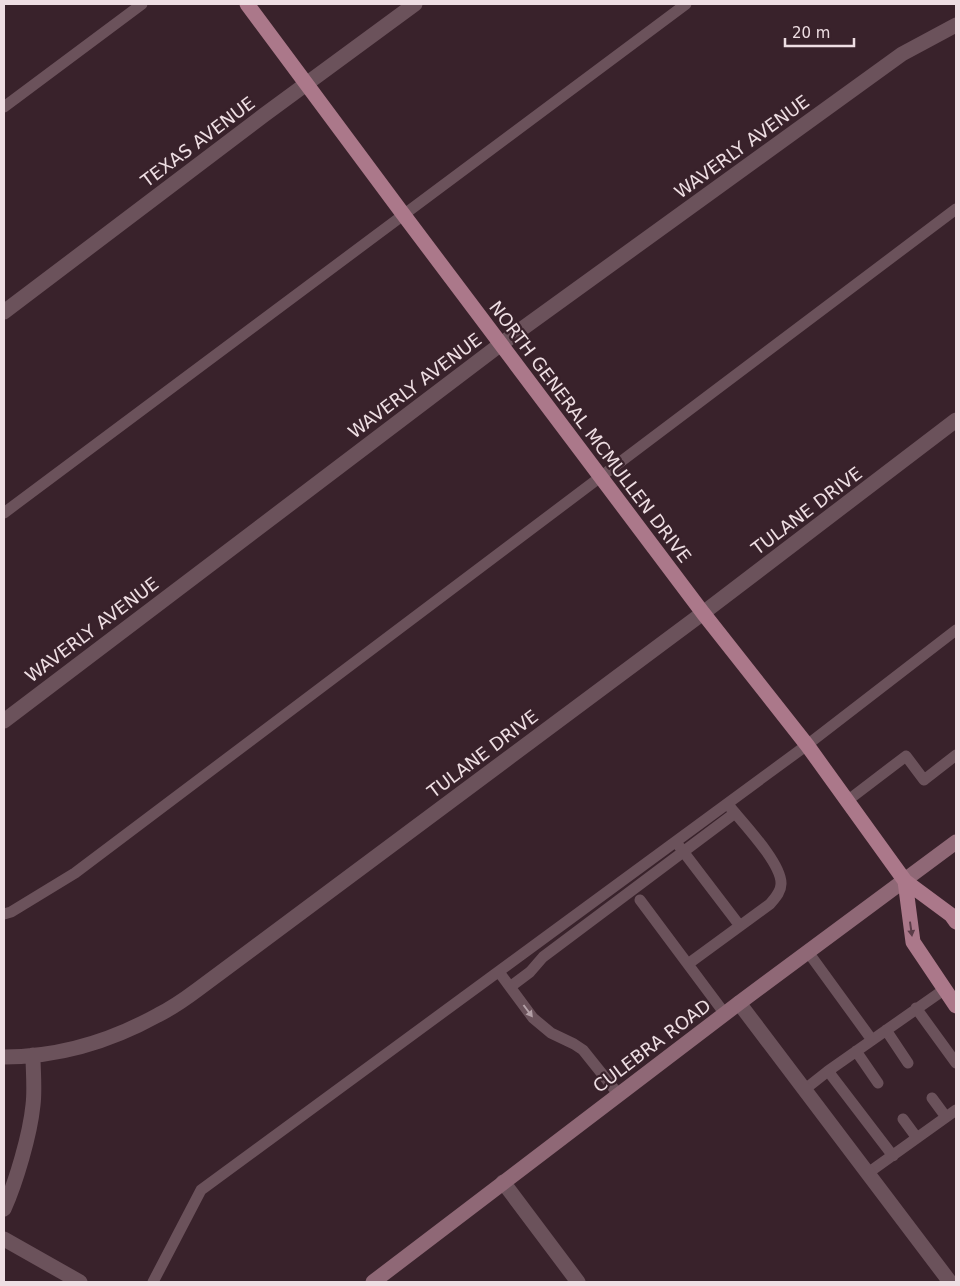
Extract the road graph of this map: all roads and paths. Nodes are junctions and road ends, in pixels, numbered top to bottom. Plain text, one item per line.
1 (142, 4) edge
2 (247, 4) edge
3 (415, 4) edge
4 (686, 4) edge
5 (956, 24) edge
6 (306, 84) junction
7 (4, 107) edge
8 (956, 209) edge
9 (403, 214) junction
10 (4, 312) edge
11 (501, 344) junction
12 (956, 420) edge
13 (601, 478) junction
14 (4, 513) edge
15 (703, 613) junction
16 (956, 630) edge
17 (4, 721) edge
18 (807, 745) junction
19 (956, 755) edge
20 (848, 801) junction
21 (727, 803) junction
22 (735, 813) junction
23 (676, 841) junction
24 (956, 842) edge
25 (683, 851) junction
26 (905, 881) junction
27 (640, 900) dead end
28 (4, 914) edge
29 (956, 922) edge
30 (740, 926) junction
31 (808, 952) junction
32 (688, 964) junction
33 (498, 972) junction
34 (510, 987) junction
35 (945, 989) junction
36 (739, 1003) junction
37 (956, 1006) edge
38 (916, 1008) junction
39 (725, 1014) junction
40 (886, 1030) junction
41 (872, 1040) junction
42 (856, 1051) junction
43 (34, 1055) junction
44 (4, 1057) edge
45 (908, 1062) dead end
46 (956, 1063) edge
47 (828, 1070) junction
48 (878, 1083) dead end
49 (804, 1090) junction
50 (619, 1095) junction
51 (932, 1098) dead end
52 (956, 1110) edge
53 (946, 1117) junction
54 (903, 1118) dead end
55 (917, 1138) junction
56 (893, 1156) junction
57 (868, 1173) junction
58 (503, 1182) junction
59 (4, 1209) edge
60 (4, 1239) edge
61 (80, 1282) edge
62 (153, 1282) edge
63 (373, 1282) edge
64 (578, 1282) edge
65 (950, 1282) edge

1 - 7 lane
2 - 6 main road, NORTH GENERAL MCMULLEN DRIVE
3 - 6 street, TEXAS AVENUE
4 - 9 lane
5 - 11 street, WAVERLY AVENUE
6 - 9 main road, NORTH GENERAL MCMULLEN DRIVE
6 - 10 street, TEXAS AVENUE
8 - 13 lane
9 - 11 main road, NORTH GENERAL MCMULLEN DRIVE
9 - 14 lane
11 - 13 main road, NORTH GENERAL MCMULLEN DRIVE
11 - 17 street, WAVERLY AVENUE
12 - 15 street, TULANE DRIVE
13 - 15 main road, NORTH GENERAL MCMULLEN DRIVE
13 - 28 lane
15 - 18 main road, NORTH GENERAL MCMULLEN DRIVE
15 - 43 street, TULANE DRIVE
16 - 18 lane
18 - 20 main road, NORTH GENERAL MCMULLEN DRIVE
18 - 21 lane
19 - 20 lane
20 - 26 main road, NORTH GENERAL MCMULLEN DRIVE
21 - 22 lane
21 - 23 lane
22 - 25 lane
22 - 30 lane
23 - 25 lane
23 - 33 lane
24 - 26 main road, CULEBRA ROAD
25 - 30 lane
25 - 34 lane
26 - 29 main road, NORTH GENERAL MCMULLEN DRIVE
26 - 31 main road, CULEBRA ROAD
26 -> 35 main road, NORTH GENERAL MCMULLEN DRIVE
27 - 32 lane
30 - 32 lane
31 - 36 main road, CULEBRA ROAD
31 - 41 lane
32 - 39 lane
33 - 34 lane
33 - 62 lane
34 -> 50 lane
35 - 37 main road, NORTH GENERAL MCMULLEN DRIVE
35 - 38 lane
36 - 39 main road, CULEBRA ROAD
36 - 49 street
38 - 40 lane
38 - 46 lane
39 - 50 main road, CULEBRA ROAD
40 - 41 lane
40 - 45 lane
41 - 42 lane
42 - 47 lane
42 - 48 lane
43 - 44 street, TULANE DRIVE
43 - 59 street
47 - 49 lane
47 - 56 lane
49 - 57 street
50 - 58 main road, CULEBRA ROAD
51 - 53 lane
52 - 53 lane
53 - 55 lane
54 - 55 lane
55 - 56 lane
56 - 57 lane
57 - 65 street
58 - 63 main road, CULEBRA ROAD
58 - 64 street
60 - 61 street

